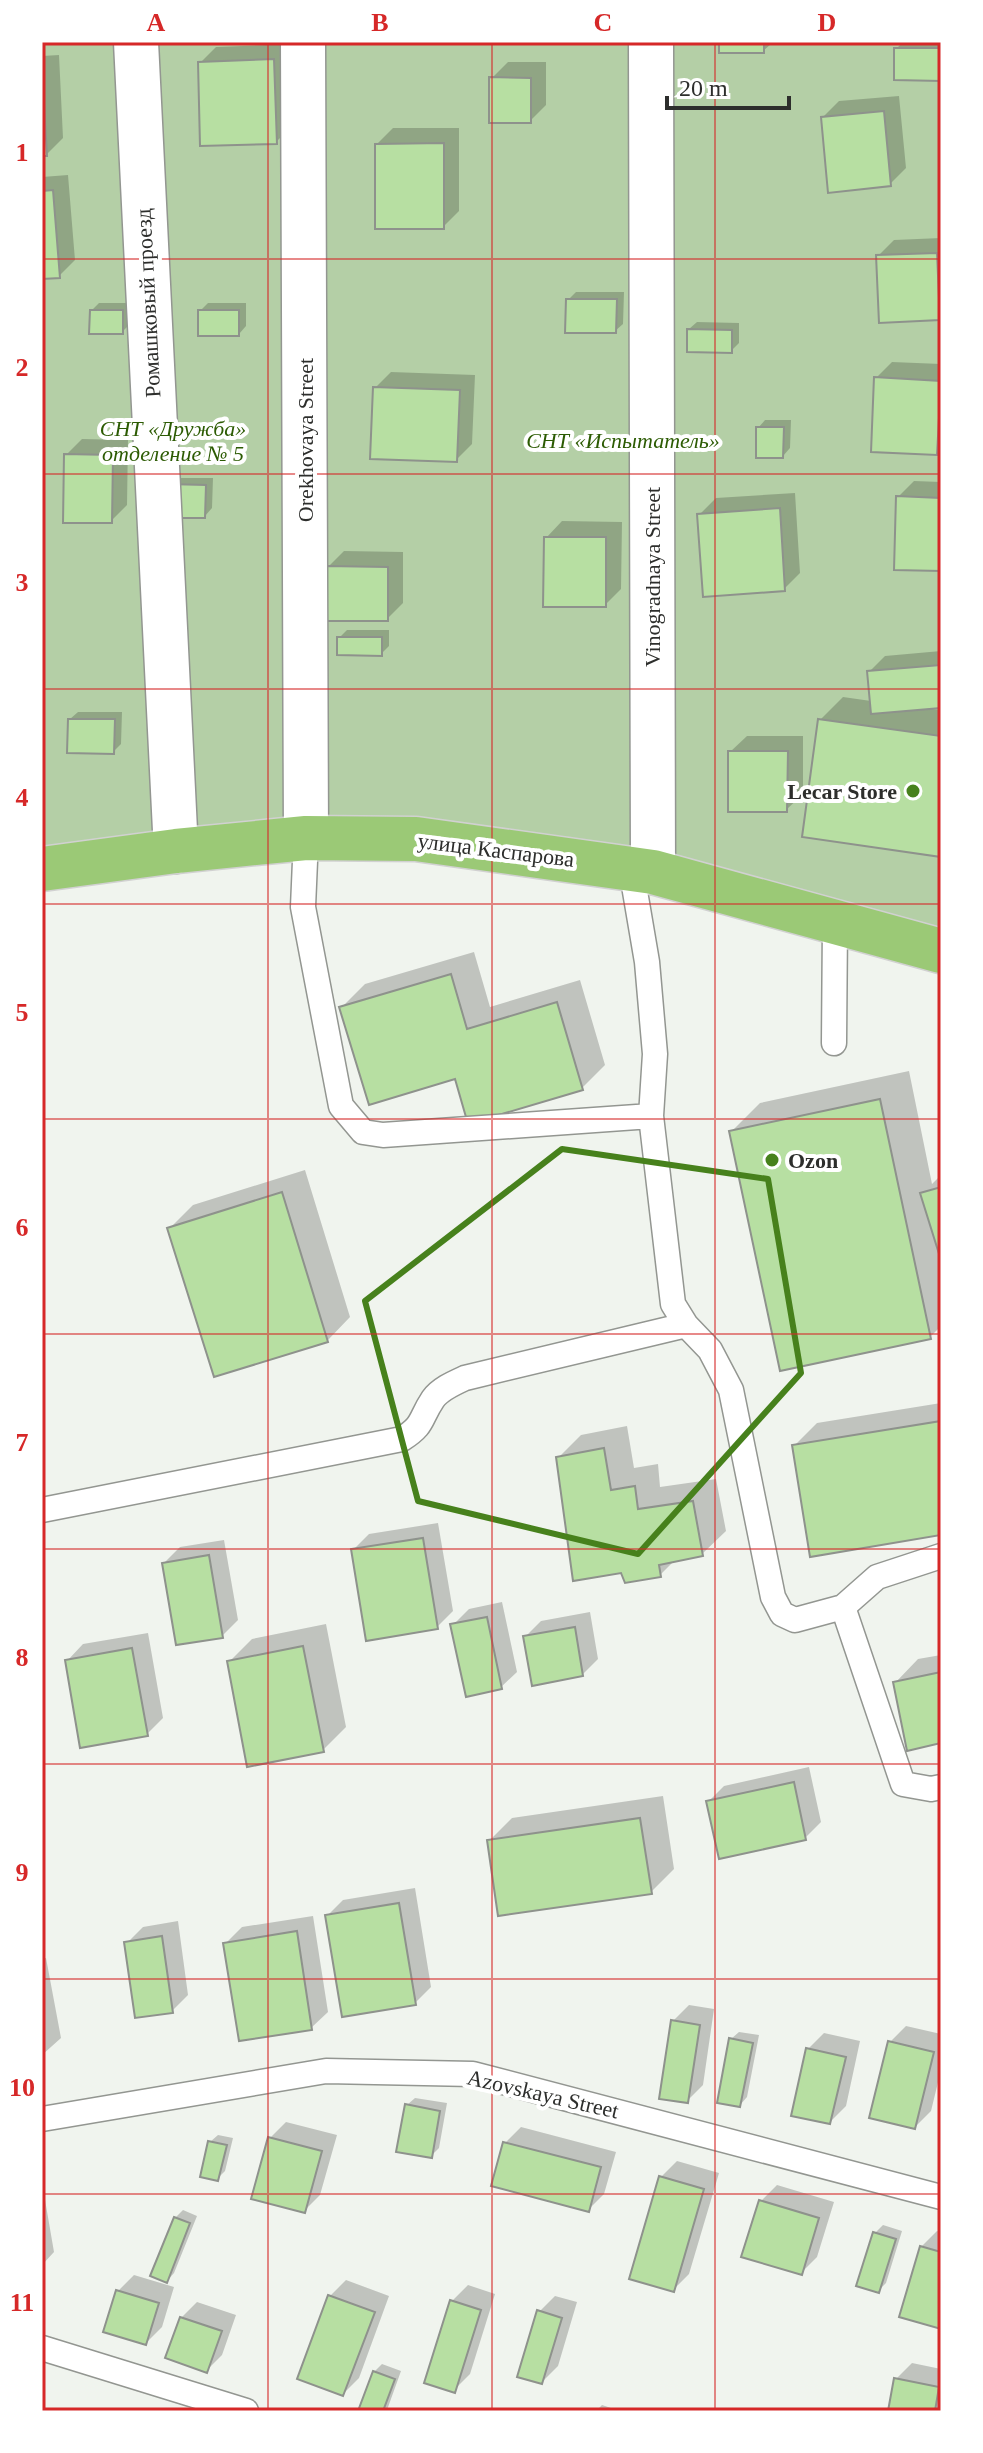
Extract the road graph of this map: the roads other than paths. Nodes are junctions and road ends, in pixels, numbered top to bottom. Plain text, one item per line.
1 (136, 42) edge
2 (303, 42) edge
3 (651, 42) edge
4 (306, 838) junction
5 (176, 851) junction
6 (42, 869) edge
7 (642, 870) junction
8 (835, 923) junction
9 (941, 951) edge
10 (834, 1043) dead end
11 (651, 1116) junction
12 (686, 1325) junction
13 (42, 1510) edge
14 (941, 1556) edge
15 (843, 1607) junction
16 (941, 1787) edge
17 (42, 2119) edge
18 (941, 2197) edge
19 (42, 2348) edge
20 (246, 2411) edge

1 - 5 street, Ромашковый проезд
2 - 4 street, Orekhovaya Street
3 - 7 street, Vinogradnaya Street
4 - 5 main road, улица Каспарова
4 - 7 main road, улица Каспарова
4 - 11 lane
5 - 6 main road, улица Каспарова
7 - 8 main road, улица Каспарова
7 - 11 lane
8 - 9 main road, улица Каспарова
8 - 10 lane
11 - 12 lane
12 - 13 lane
12 - 15 lane
14 - 15 lane
15 - 16 lane
17 - 18 lane, Azovskaya Street
19 - 20 lane

